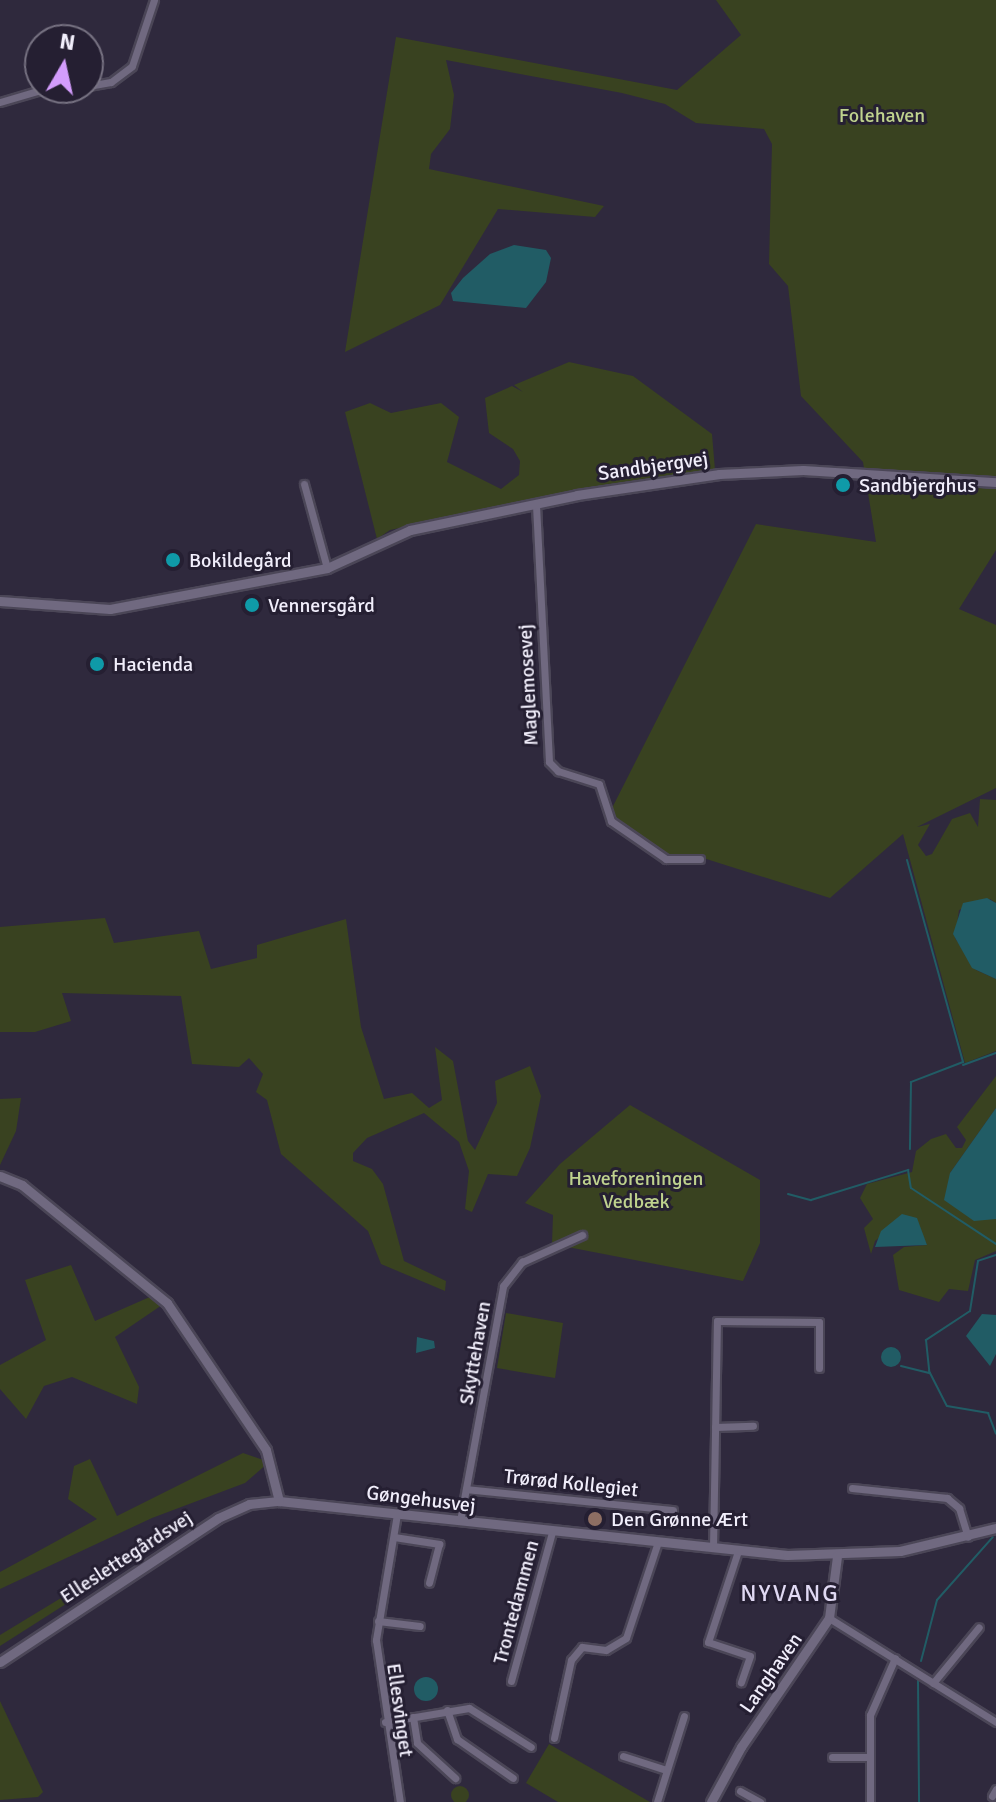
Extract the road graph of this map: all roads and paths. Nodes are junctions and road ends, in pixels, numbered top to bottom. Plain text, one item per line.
1 (154, 0) edge
2 (104, 83) edge
3 (24, 95) edge
4 (0, 102) edge
5 (996, 482) edge
6 (304, 484) dead end
7 (536, 505) junction
8 (327, 568) junction
9 (0, 601) edge
10 (700, 859) dead end
11 (0, 1176) edge
12 (582, 1235) dead end
13 (819, 1368) dead end
14 (753, 1426) dead end
15 (715, 1427) junction
16 (852, 1488) dead end
17 (466, 1489) junction
18 (279, 1501) junction
19 (673, 1510) dead end
20 (397, 1514) junction
21 (460, 1521) junction
22 (996, 1528) edge
23 (552, 1532) junction
24 (394, 1537) junction
25 (968, 1537) junction
26 (658, 1542) junction
27 (713, 1548) junction
28 (738, 1551) junction
29 (837, 1556) junction
30 (429, 1583) dead end
31 (829, 1618) junction
32 (378, 1621) junction
33 (420, 1626) dead end
34 (979, 1627) dead end
35 (895, 1658) junction
36 (0, 1662) edge
37 (511, 1681) dead end
38 (741, 1682) dead end
39 (933, 1683) junction
40 (447, 1710) junction
41 (684, 1716) dead end
42 (413, 1717) junction
43 (385, 1722) junction
44 (996, 1722) edge
45 (554, 1738) dead end
46 (531, 1747) dead end
47 (623, 1756) dead end
48 (832, 1757) dead end
49 (870, 1757) junction
50 (666, 1770) junction
51 (455, 1778) dead end
52 (513, 1778) dead end
53 (740, 1791) dead end
54 (400, 1802) edge
55 (657, 1802) edge
56 (711, 1802) edge
57 (760, 1802) edge
58 (870, 1802) edge

1 - 2 street
3 - 4 street
5 - 7 street, Sandbjergvej
6 - 8 street
7 - 8 street, Sandbjergvej
7 - 10 street, Maglemosevej
8 - 9 street, Sandbjergvej
11 - 18 street
12 - 17 street, Skyttehaven
13 - 15 street
14 - 15 street
15 - 27 street
16 - 25 street
17 - 19 street, Trørød Kollegiet
17 - 21 street, Skyttehaven
18 - 20 street, Gøngehusvej
18 - 36 street, Elleslettegårdsvej
20 - 21 street, Gøngehusvej
20 - 24 street, Ellesvinget
21 - 23 street, Gøngehusvej
22 - 25 street, Gøngehusvej
23 - 26 street, Gøngehusvej
23 - 37 street, Trontedammen
24 - 30 street
24 - 32 street, Ellesvinget
25 - 29 street, Gøngehusvej
26 - 27 street, Gøngehusvej
26 - 45 street
27 - 28 street, Gøngehusvej
28 - 29 street, Gøngehusvej
28 - 38 street
29 - 31 street, Langhaven
31 - 35 street
31 - 56 street, Langhaven
32 - 33 street
32 - 43 street, Ellesvinget
34 - 39 street
35 - 39 street
35 - 49 street
39 - 44 street
40 - 42 street
40 - 46 street
40 - 52 street
41 - 50 street
42 - 43 street
42 - 51 street
43 - 54 street, Ellesvinget
47 - 50 street
48 - 49 street
49 - 58 street
50 - 55 street
53 - 57 street

